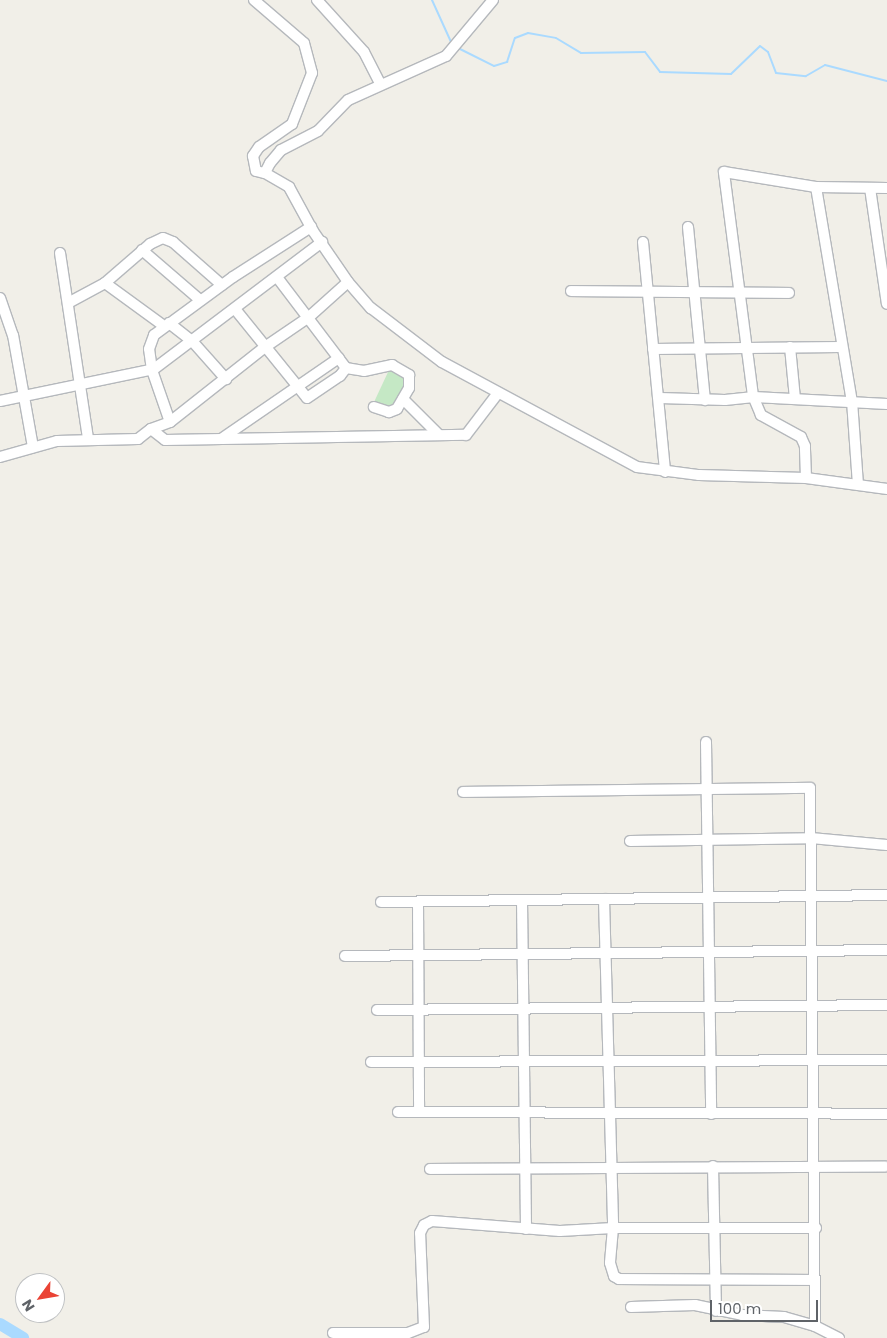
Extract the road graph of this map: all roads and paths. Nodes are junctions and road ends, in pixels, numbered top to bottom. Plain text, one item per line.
1 (254, 0) edge
2 (317, 0) edge
3 (493, 0) edge
4 (380, 84) junction
5 (265, 173) junction
6 (816, 187) junction
7 (870, 188) junction
8 (887, 188) edge
9 (311, 227) junction
10 (688, 227) dead end
11 (322, 242) junction
12 (643, 242) dead end
13 (142, 250) junction
14 (60, 252) dead end
15 (277, 277) junction
16 (348, 282) junction
17 (105, 283) junction
18 (222, 284) junction
19 (571, 291) dead end
20 (646, 291) junction
21 (694, 291) junction
22 (740, 292) junction
23 (789, 293) dead end
24 (0, 298) edge
25 (200, 300) junction
26 (68, 303) junction
27 (887, 304) edge
28 (234, 309) junction
29 (309, 317) junction
30 (167, 324) junction
31 (193, 342) junction
32 (746, 346) junction
33 (265, 347) junction
34 (701, 347) junction
35 (790, 347) junction
36 (840, 348) junction
37 (653, 349) junction
38 (339, 358) junction
39 (346, 368) junction
40 (152, 370) junction
41 (226, 379) junction
42 (81, 385) junction
43 (297, 386) junction
44 (498, 393) junction
45 (24, 395) junction
46 (754, 397) junction
47 (660, 398) junction
48 (403, 399) junction
49 (795, 399) junction
50 (0, 400) edge
51 (705, 400) junction
52 (852, 401) junction
53 (887, 404) edge
54 (374, 407) dead end
55 (170, 422) junction
56 (151, 429) junction
57 (438, 434) junction
58 (88, 439) junction
59 (221, 440) junction
60 (33, 447) junction
61 (0, 457) edge
62 (665, 472) junction
63 (806, 478) junction
64 (858, 485) junction
65 (887, 489) edge
66 (706, 742) dead end
67 (706, 790) junction
68 (463, 792) dead end
69 (811, 838) junction
70 (707, 840) junction
71 (630, 841) dead end
72 (887, 845) edge
73 (887, 895) edge
74 (812, 896) junction
75 (708, 898) junction
76 (604, 899) junction
77 (522, 900) junction
78 (381, 902) dead end
79 (418, 902) junction
80 (813, 950) junction
81 (887, 950) edge
82 (709, 952) junction
83 (605, 953) junction
84 (522, 954) junction
85 (418, 955) junction
86 (345, 956) dead end
87 (887, 1005) edge
88 (710, 1007) junction
89 (813, 1007) junction
90 (606, 1008) junction
91 (522, 1009) junction
92 (377, 1010) dead end
93 (418, 1010) junction
94 (815, 1059) junction
95 (607, 1060) junction
96 (711, 1060) junction
97 (887, 1060) edge
98 (522, 1061) junction
99 (371, 1062) dead end
100 (418, 1062) junction
101 (398, 1112) dead end
102 (419, 1112) junction
103 (524, 1113) junction
104 (609, 1113) junction
105 (711, 1114) junction
106 (816, 1114) junction
107 (887, 1114) edge
108 (611, 1166) junction
109 (713, 1166) junction
110 (885, 1167) dead end
111 (524, 1168) junction
112 (816, 1168) junction
113 (430, 1169) dead end
114 (613, 1228) junction
115 (816, 1228) junction
116 (526, 1229) junction
117 (713, 1229) junction
118 (716, 1280) junction
119 (816, 1280) junction
120 (631, 1307) dead end
121 (716, 1311) junction
122 (815, 1326) junction
123 (333, 1333) dead end
124 (839, 1338) edge

1 - 5 street
2 - 4 street
3 - 4 street
4 - 5 street
5 - 9 street
6 - 7 street
6 - 22 street
6 - 36 street
7 - 8 street
7 - 27 street
9 - 11 street
9 - 18 street
10 - 21 street
11 - 15 street
11 - 16 street
12 - 20 street
13 - 17 street
13 - 18 street
13 - 25 street
14 - 26 street
15 - 28 street
15 - 29 street
16 - 29 street
16 - 44 street
17 - 26 street
17 - 30 street
18 - 25 street
19 - 20 street
20 - 21 street
20 - 37 street
21 - 22 street
21 - 34 street
22 - 23 street
22 - 32 street
24 - 45 street
25 - 30 street
26 - 42 street
28 - 31 street
28 - 33 street
29 - 33 street
29 - 38 street
30 - 31 street
30 - 40 street
31 - 40 street
31 - 41 street
32 - 34 street
32 - 35 street
32 - 46 street
33 - 41 street
33 - 43 street
34 - 37 street
34 - 51 street
35 - 36 street
35 - 49 street
36 - 52 street
37 - 47 street
38 - 39 street
38 - 43 street
39 - 43 street
39 - 48 street
40 - 42 street
40 - 55 street
41 - 55 street
42 - 45 street
42 - 58 street
43 - 59 street
44 - 57 street
44 - 62 street
45 - 50 street
45 - 60 street
46 - 49 street
46 - 51 street
46 - 63 street
47 - 51 street
47 - 62 street
48 - 54 street
48 - 57 street
49 - 52 street
52 - 53 street
52 - 64 street
55 - 56 street
56 - 58 street
56 - 59 street
57 - 59 street
58 - 60 street
60 - 61 street
62 - 63 street
63 - 64 street
64 - 65 street
66 - 67 street
67 - 68 street
67 - 69 street
67 - 70 street
69 - 70 street
69 - 72 street
69 - 74 street
70 - 71 street
70 - 75 street
73 - 74 street
74 - 75 street
74 - 80 street
75 - 76 street
75 - 82 street
76 - 77 street
76 - 83 street
77 - 79 street
77 - 84 street
78 - 79 street
79 - 85 street
80 - 81 street
80 - 82 street
80 - 89 street
82 - 83 street
82 - 88 street
83 - 84 street
83 - 90 street
84 - 85 street
84 - 91 street
85 - 86 street
85 - 93 street
87 - 89 street
88 - 89 street
88 - 90 street
88 - 96 street
89 - 94 street
90 - 91 street
90 - 95 street
91 - 93 street
91 - 98 street
92 - 93 street
93 - 100 street
94 - 96 street
94 - 97 street
94 - 106 street
95 - 96 street
95 - 98 street
95 - 104 street
96 - 105 street
98 - 100 street
98 - 103 street
99 - 100 street
100 - 102 street
101 - 102 street
102 - 103 street
103 - 104 street
103 - 111 street
104 - 105 street
104 - 108 street
105 - 106 street
106 - 107 street
106 - 112 street
108 - 109 street
108 - 111 street
108 - 114 street
109 - 112 street
109 - 117 street
110 - 112 street
111 - 113 street
111 - 116 street
112 - 115 street
114 - 116 street
114 - 117 street
114 - 118 street
115 - 117 street
115 - 119 street
116 - 123 street
117 - 118 street
118 - 119 street
118 - 121 street
119 - 122 street
120 - 121 street
121 - 122 street
122 - 124 street

